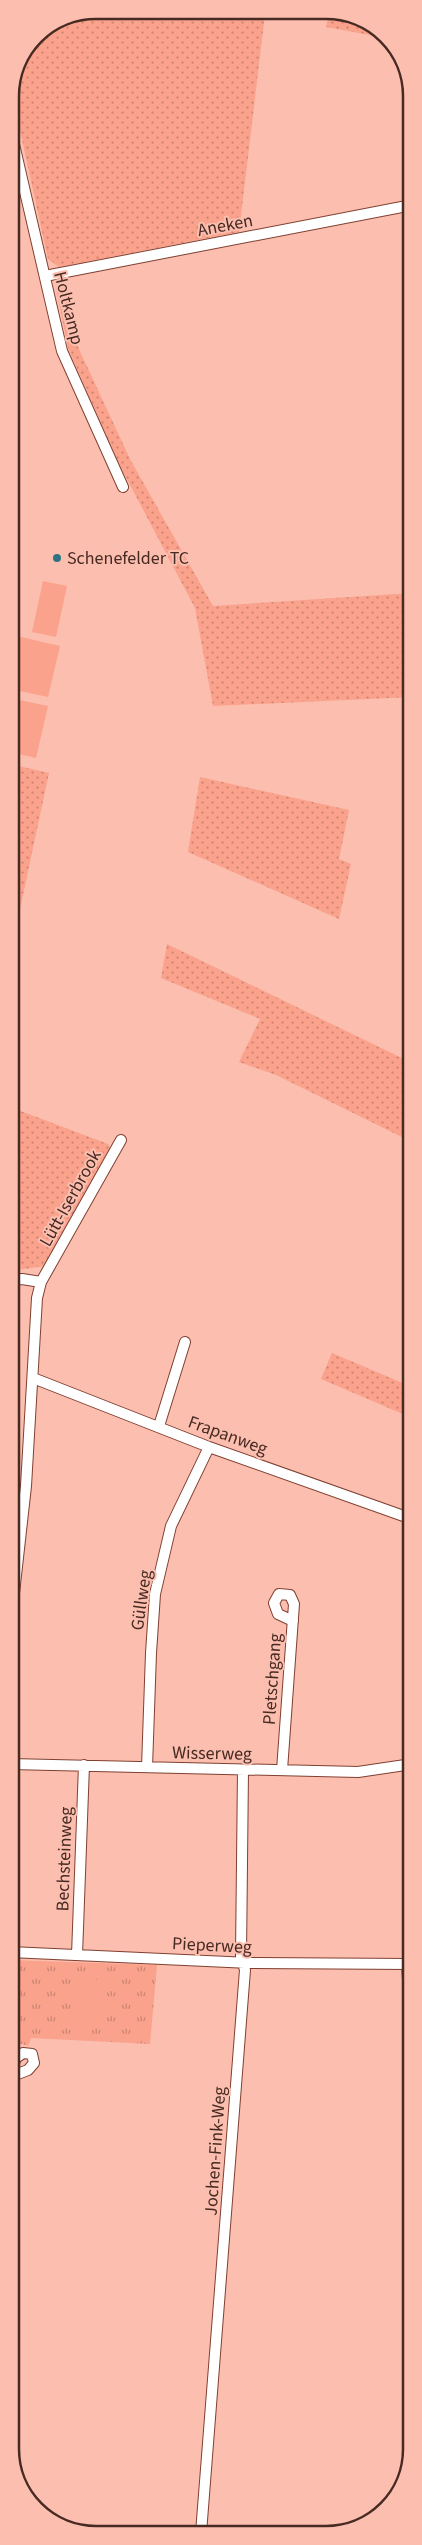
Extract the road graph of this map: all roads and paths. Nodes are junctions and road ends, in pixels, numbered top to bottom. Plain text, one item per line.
1 (19, 167) edge
2 (403, 207) edge
3 (44, 276) junction
4 (123, 487) dead end
5 (121, 1140) dead end
6 (19, 1279) edge
7 (41, 1282) junction
8 (185, 1342) dead end
9 (33, 1378) junction
10 (159, 1426) junction
11 (209, 1447) junction
12 (403, 1516) edge
13 (19, 1549) edge
14 (293, 1621) dead end
15 (19, 1764) edge
16 (84, 1765) junction
17 (403, 1766) edge
18 (147, 1768) junction
19 (243, 1770) junction
20 (282, 1770) junction
21 (19, 1952) edge
22 (77, 1954) junction
23 (242, 1962) junction
24 (403, 1964) edge
25 (202, 2526) edge

1 - 3 street, Holtkamp
2 - 3 street, Aneken
3 - 4 street, Holtkamp
5 - 7 street, Lütt-Iserbrook
6 - 7 street
7 - 9 street, Lütt-Iserbrook
8 - 10 street
9 - 10 street, Frapanweg
9 - 13 street, Lütt-Iserbrook
10 - 11 street, Frapanweg
11 - 12 street, Frapanweg
11 - 18 street, Güllweg
14 - 20 street, Pletschgang
15 - 16 street, Wisserweg
16 - 18 street, Wisserweg
16 - 22 street, Bechsteinweg
17 - 20 street, Wisserweg
18 - 19 street, Wisserweg
19 - 20 street, Wisserweg
19 - 23 street, Jochen-Fink-Weg
21 - 22 street, Pieperweg
22 - 23 street, Pieperweg
23 - 24 street, Pieperweg
23 - 25 street, Jochen-Fink-Weg

